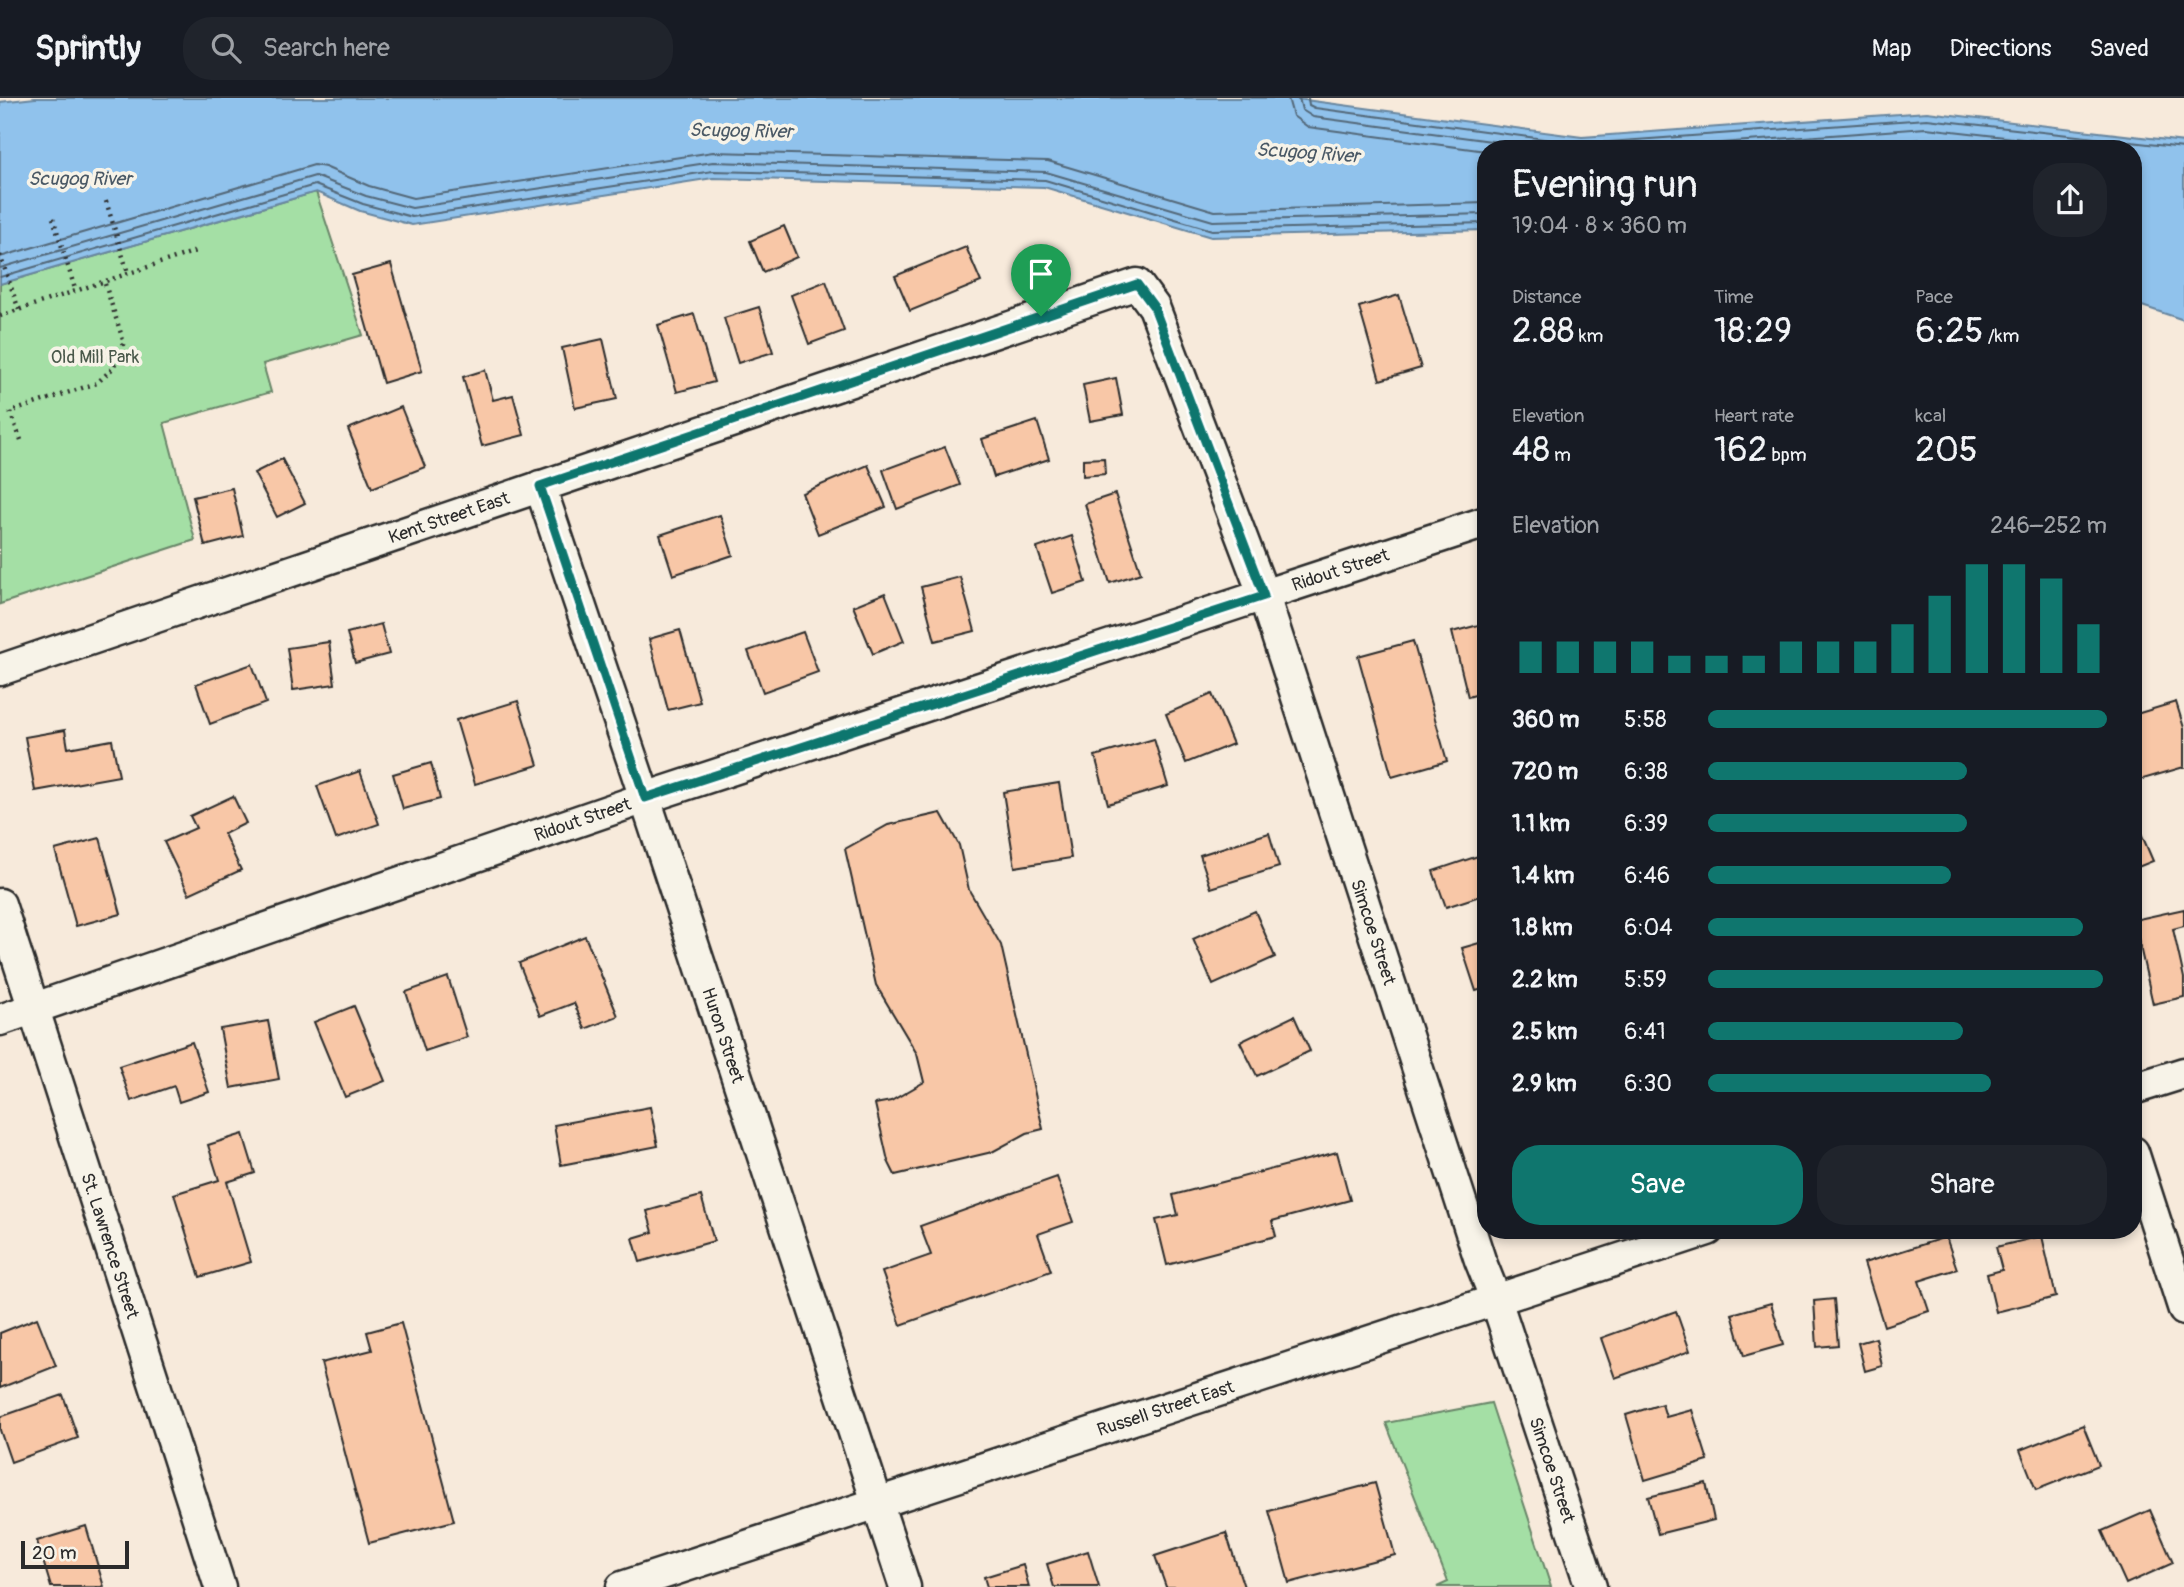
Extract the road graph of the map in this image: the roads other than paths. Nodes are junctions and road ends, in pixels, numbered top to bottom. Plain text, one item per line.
1 (1137, 284) joint
2 (540, 486) junction
3 (1477, 525) edge
4 (1264, 596) junction
5 (0, 670) edge
6 (645, 798) junction
7 (0, 904) edge
8 (33, 1009) junction
9 (0, 1020) edge
10 (2184, 1073) edge
11 (2142, 1086) edge
12 (2142, 1180) edge
13 (1681, 1239) edge
14 (1496, 1300) junction
15 (2184, 1310) edge
16 (879, 1503) junction
17 (220, 1587) edge
18 (622, 1587) edge
19 (905, 1587) edge
20 (1591, 1587) edge

1 - 2 street, Kent Street East
1 - 4 street, Simcoe Street
2 - 5 street, Kent Street East
2 - 6 street, Huron Street
3 - 4 street, Ridout Street
4 - 6 street, Ridout Street
4 - 14 street, Simcoe Street
6 - 8 street, Ridout Street
6 - 16 street, Huron Street
7 - 8 street, St. Lawrence Street
8 - 9 street, Ridout Street
8 - 17 street, St. Lawrence Street
10 - 11 street
12 - 15 street
13 - 14 street, Russell Street East
14 - 16 street, Russell Street East
14 - 20 street, Simcoe Street
16 - 18 street, Russell Street East
16 - 19 street, Huron Street

